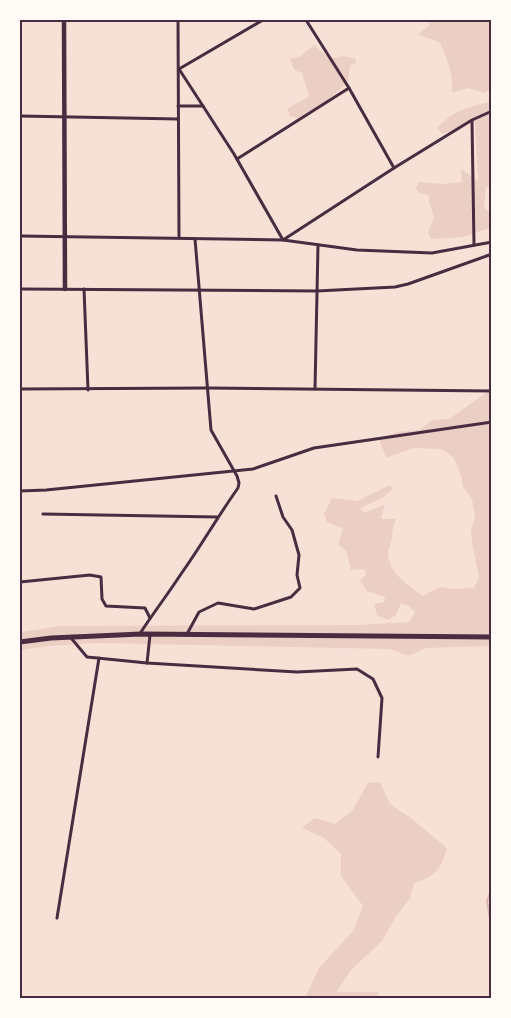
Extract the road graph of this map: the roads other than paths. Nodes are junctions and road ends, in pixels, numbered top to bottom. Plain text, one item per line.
1 (64, 20) edge
2 (178, 20) edge
3 (263, 20) edge
4 (306, 20) edge
5 (179, 69) junction
6 (349, 88) junction
7 (203, 105) junction
8 (178, 106) junction
9 (492, 111) edge
10 (20, 116) edge
11 (65, 116) junction
12 (178, 119) junction
13 (472, 120) junction
14 (237, 159) junction
15 (394, 168) junction
16 (20, 236) edge
17 (65, 237) junction
18 (179, 238) junction
19 (195, 238) junction
20 (283, 240) junction
21 (492, 242) edge
22 (318, 244) junction
23 (474, 245) junction
24 (492, 254) edge
25 (20, 289) edge
26 (65, 289) junction
27 (84, 289) junction
28 (200, 291) junction
29 (317, 291) junction
30 (208, 388) junction
31 (20, 389) edge
32 (315, 389) junction
33 (88, 390) junction
34 (492, 391) edge
35 (492, 422) edge
36 (234, 470) junction
37 (20, 491) edge
38 (276, 496) dead end
39 (42, 514) dead end
40 (217, 517) junction
41 (20, 582) edge
42 (150, 618) junction
43 (141, 634) junction
44 (150, 635) junction
45 (186, 635) junction
46 (70, 637) junction
47 (492, 637) edge
48 (20, 642) edge
49 (99, 658) junction
50 (147, 663) junction
51 (378, 757) dead end
52 (57, 918) dead end

1 - 11 main road
2 - 5 street
3 - 5 street
4 - 6 street
5 - 7 street
5 - 8 street
6 - 14 street
6 - 15 street
7 - 8 street
7 - 14 street
8 - 12 street
9 - 13 street
10 - 11 street
11 - 12 street
11 - 17 main road
12 - 18 street
13 - 15 street
13 - 23 street
14 - 20 street
15 - 20 street
16 - 17 street
17 - 18 street
17 - 26 main road
18 - 19 street
19 - 20 street
19 - 28 street
20 - 22 street
21 - 23 street
22 - 23 street
22 - 29 street
24 - 29 street
25 - 26 street
26 - 27 street
27 - 28 street
27 - 33 street
28 - 29 street
28 - 30 street
29 - 32 street
30 - 32 street
30 - 33 street
30 - 36 street
31 - 33 street
32 - 34 street
35 - 36 street
36 - 37 street
36 - 40 street
38 - 45 street
39 - 40 street
40 - 42 street
41 - 42 street
42 - 43 street
43 - 44 highway
43 - 46 highway
44 - 45 highway
44 - 50 street
45 - 47 highway
46 - 48 highway
46 - 49 street
49 - 50 street
49 - 52 street
50 - 51 street

